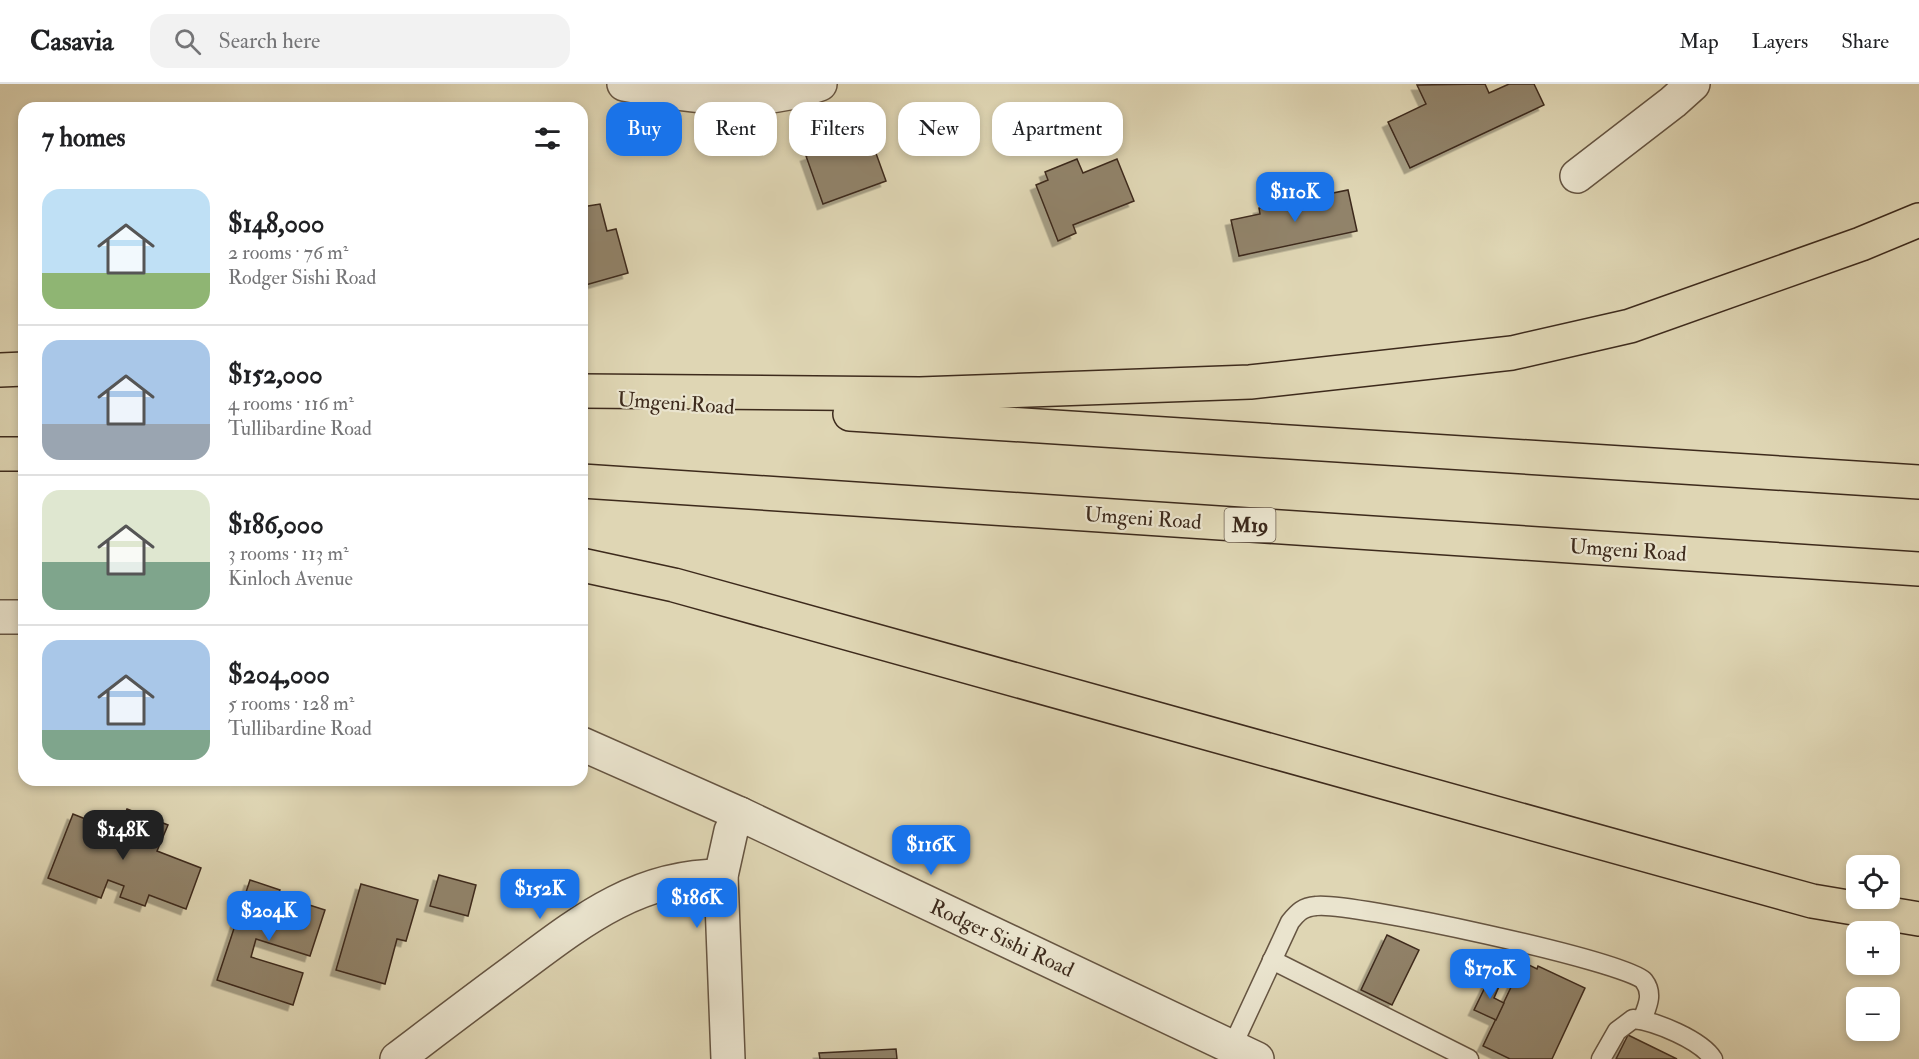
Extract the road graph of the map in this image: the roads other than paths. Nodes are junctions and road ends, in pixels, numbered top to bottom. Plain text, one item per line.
1 (624, 84) edge
2 (820, 84) edge
3 (1693, 84) edge
4 (1577, 176) dead end
5 (1919, 220) edge
6 (1919, 232) edge
7 (1861, 244) junction
8 (18, 369) edge
9 (0, 370) edge
10 (588, 391) edge
11 (588, 397) edge
12 (0, 454) edge
13 (18, 454) edge
14 (588, 481) edge
15 (1919, 482) edge
16 (588, 565) edge
17 (1919, 569) edge
18 (0, 617) edge
19 (18, 617) edge
20 (588, 747) edge
21 (740, 814) junction
22 (721, 876) junction
23 (1919, 919) edge
24 (1272, 960) junction
25 (1641, 1020) junction
26 (1245, 1053) edge
27 (397, 1059) edge
28 (728, 1059) edge
29 (1469, 1059) edge
30 (1601, 1059) edge
31 (1713, 1059) edge

1 - 2 street
3 - 4 street
5 - 7 highway
6 - 7 highway
7 - 10 highway
8 - 9 highway
11 - 15 highway, Umgeni Road
12 - 13 highway
14 - 17 highway, Umgeni Road / M19
16 - 23 highway
18 - 19 street
20 - 21 street, Rodger Sishi Road
21 - 22 street
21 - 26 street, Rodger Sishi Road
22 - 27 street
22 - 28 street
24 - 25 lane
24 - 26 lane
24 - 29 lane
25 - 30 lane
25 - 31 lane

